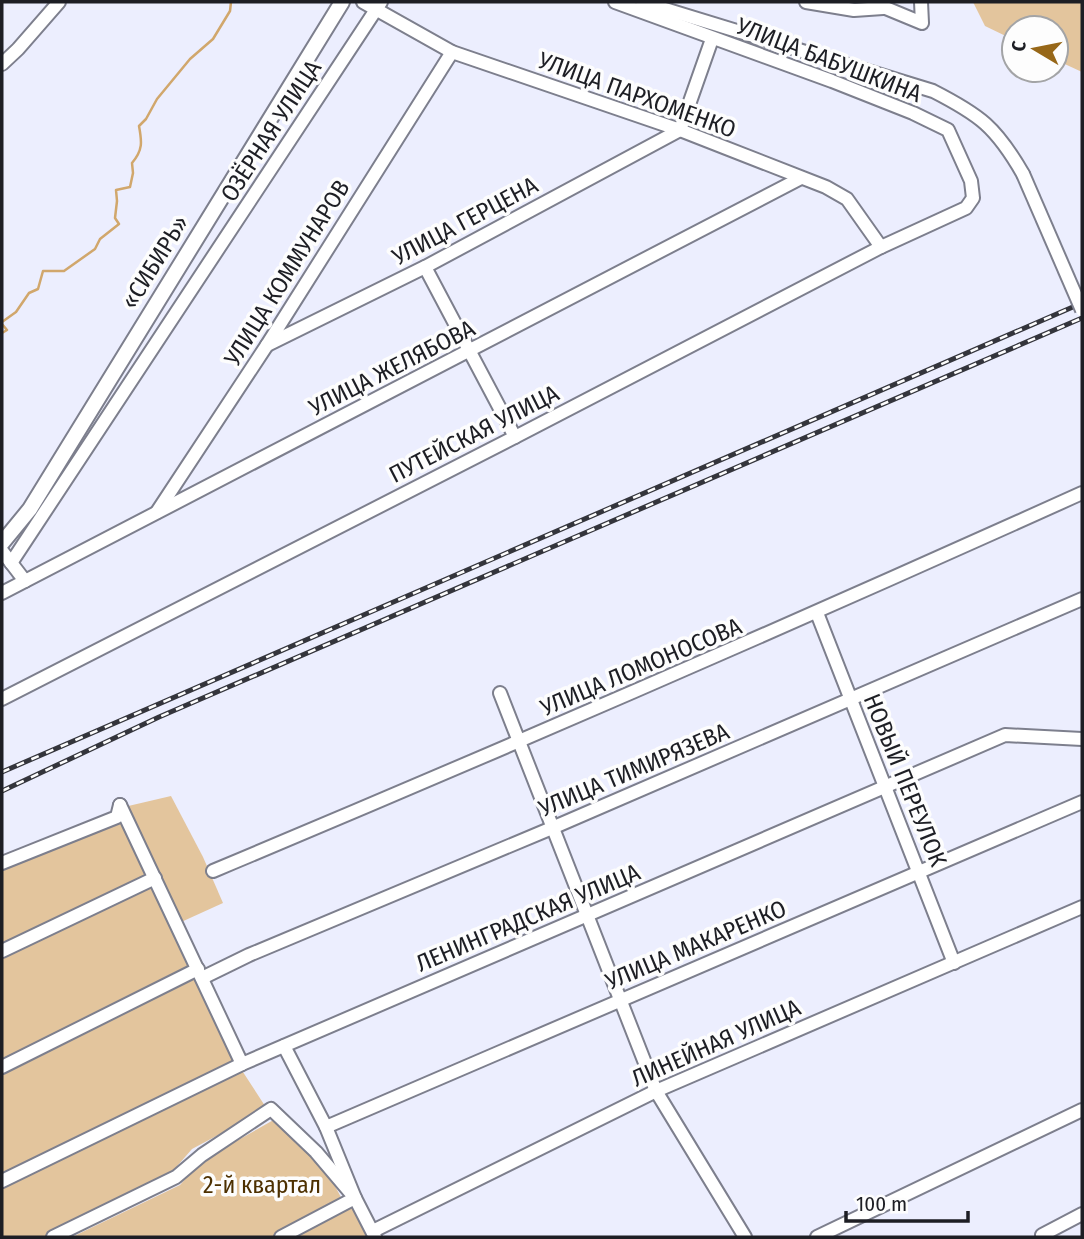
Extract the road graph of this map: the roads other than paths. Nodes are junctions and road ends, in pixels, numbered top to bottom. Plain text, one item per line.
1 (58, 2) edge
2 (342, 2) edge
3 (363, 2) edge
4 (615, 2) edge
5 (642, 2) edge
6 (806, 2) edge
7 (921, 2) edge
8 (878, 5) edge
9 (379, 6) edge
10 (712, 39) junction
11 (452, 52) junction
12 (2, 64) edge
13 (680, 130) junction
14 (801, 178) junction
15 (966, 208) joint
16 (881, 247) junction
17 (425, 267) junction
18 (1082, 310) edge
19 (267, 345) junction
20 (471, 351) junction
21 (515, 438) junction
22 (1082, 493) edge
23 (154, 515) junction
24 (2, 543) edge
25 (2, 551) edge
26 (11, 563) junction
27 (25, 581) junction
28 (2, 593) edge
29 (1082, 599) edge
30 (817, 613) junction
31 (500, 693) dead end
32 (2, 699) edge
33 (850, 700) junction
34 (1082, 739) edge
35 (519, 743) junction
36 (885, 787) junction
37 (1082, 802) edge
38 (552, 828) junction
39 (2, 863) edge
40 (213, 871) dead end
41 (919, 872) junction
42 (155, 878) junction
43 (1082, 907) edge
44 (586, 915) junction
45 (2, 951) edge
46 (954, 963) junction
47 (200, 973) junction
48 (620, 1001) junction
49 (284, 1046) junction
50 (242, 1064) junction
51 (2, 1067) edge
52 (656, 1091) junction
53 (1082, 1110) edge
54 (326, 1127) junction
55 (2, 1181) edge
56 (355, 1198) junction
57 (1082, 1214) edge
58 (842, 1232) edge
59 (374, 1234) edge
60 (1042, 1235) dead end
61 (53, 1237) edge
62 (281, 1237) edge
63 (744, 1237) edge
64 (817, 1237) edge

1 - 12 street
2 - 24 main road, «СИБИРЬ»
3 - 9 street, УЛИЦА ПАРХОМЕНКО
4 - 10 street, УЛИЦА БАБУШКИНА
5 - 18 street, bridge
6 - 8 street
7 - 8 street
9 - 11 street, УЛИЦА ПАРХОМЕНКО
9 - 26 street, ОЗЁРНАЯ УЛИЦА
10 - 13 street
10 - 15 street, УЛИЦА БАБУШКИНА
11 - 13 street, УЛИЦА ПАРХОМЕНКО
11 - 19 street, УЛИЦА КОММУНАРОВ
13 - 14 street, УЛИЦА ПАРХОМЕНКО
13 - 17 street, УЛИЦА ГЕРЦЕНА
14 - 16 street, УЛИЦА ПАРХОМЕНКО
14 - 20 street, УЛИЦА ЖЕЛЯБОВА
15 - 16 street, ПУТЕЙСКАЯ УЛИЦА
16 - 21 street, ПУТЕЙСКАЯ УЛИЦА
17 - 19 street, УЛИЦА ГЕРЦЕНА
17 - 20 street
19 - 23 street, УЛИЦА КОММУНАРОВ
20 - 21 street
20 - 23 street, УЛИЦА ЖЕЛЯБОВА
21 - 32 street, ПУТЕЙСКАЯ УЛИЦА
22 - 30 street, УЛИЦА ЛОМОНОСОВА
23 - 27 street, УЛИЦА ЖЕЛЯБОВА
25 - 26 street
26 - 27 street
27 - 28 street, УЛИЦА ЖЕЛЯБОВА
29 - 33 street, УЛИЦА ТИМИРЯЗЕВА
30 - 33 street, НОВЫЙ ПЕРЕУЛОК
30 - 35 street, УЛИЦА ЛОМОНОСОВА
31 - 35 street
33 - 36 street, НОВЫЙ ПЕРЕУЛОК
33 - 38 street, УЛИЦА ТИМИРЯЗЕВА
34 - 36 street, ЛЕНИНГРАДСКАЯ УЛИЦА
35 - 38 street
35 - 40 street, УЛИЦА ЛОМОНОСОВА
36 - 41 street, НОВЫЙ ПЕРЕУЛОК
36 - 44 street, ЛЕНИНГРАДСКАЯ УЛИЦА
37 - 41 street, УЛИЦА МАКАРЕНКО
38 - 44 street
38 - 47 street, УЛИЦА ТИМИРЯЗЕВА
39 - 42 street
41 - 46 street, НОВЫЙ ПЕРЕУЛОК
41 - 48 street, УЛИЦА МАКАРЕНКО
42 - 45 street
42 - 47 street
43 - 46 street, ЛИНЕЙНАЯ УЛИЦА
44 - 48 street
44 - 49 street, ЛЕНИНГРАДСКАЯ УЛИЦА
46 - 52 street, ЛИНЕЙНАЯ УЛИЦА
47 - 50 street
47 - 51 street, УЛИЦА ТИМИРЯЗЕВА
48 - 52 street
48 - 54 street, УЛИЦА МАКАРЕНКО
49 - 50 street, ЛЕНИНГРАДСКАЯ УЛИЦА
49 - 54 street
50 - 55 street, ЛЕНИНГРАДСКАЯ УЛИЦА
52 - 59 street, ЛИНЕЙНАЯ УЛИЦА
52 - 63 street
53 - 58 street
54 - 56 street
56 - 59 street
56 - 61 street
56 - 62 street
57 - 60 street
58 - 64 street

